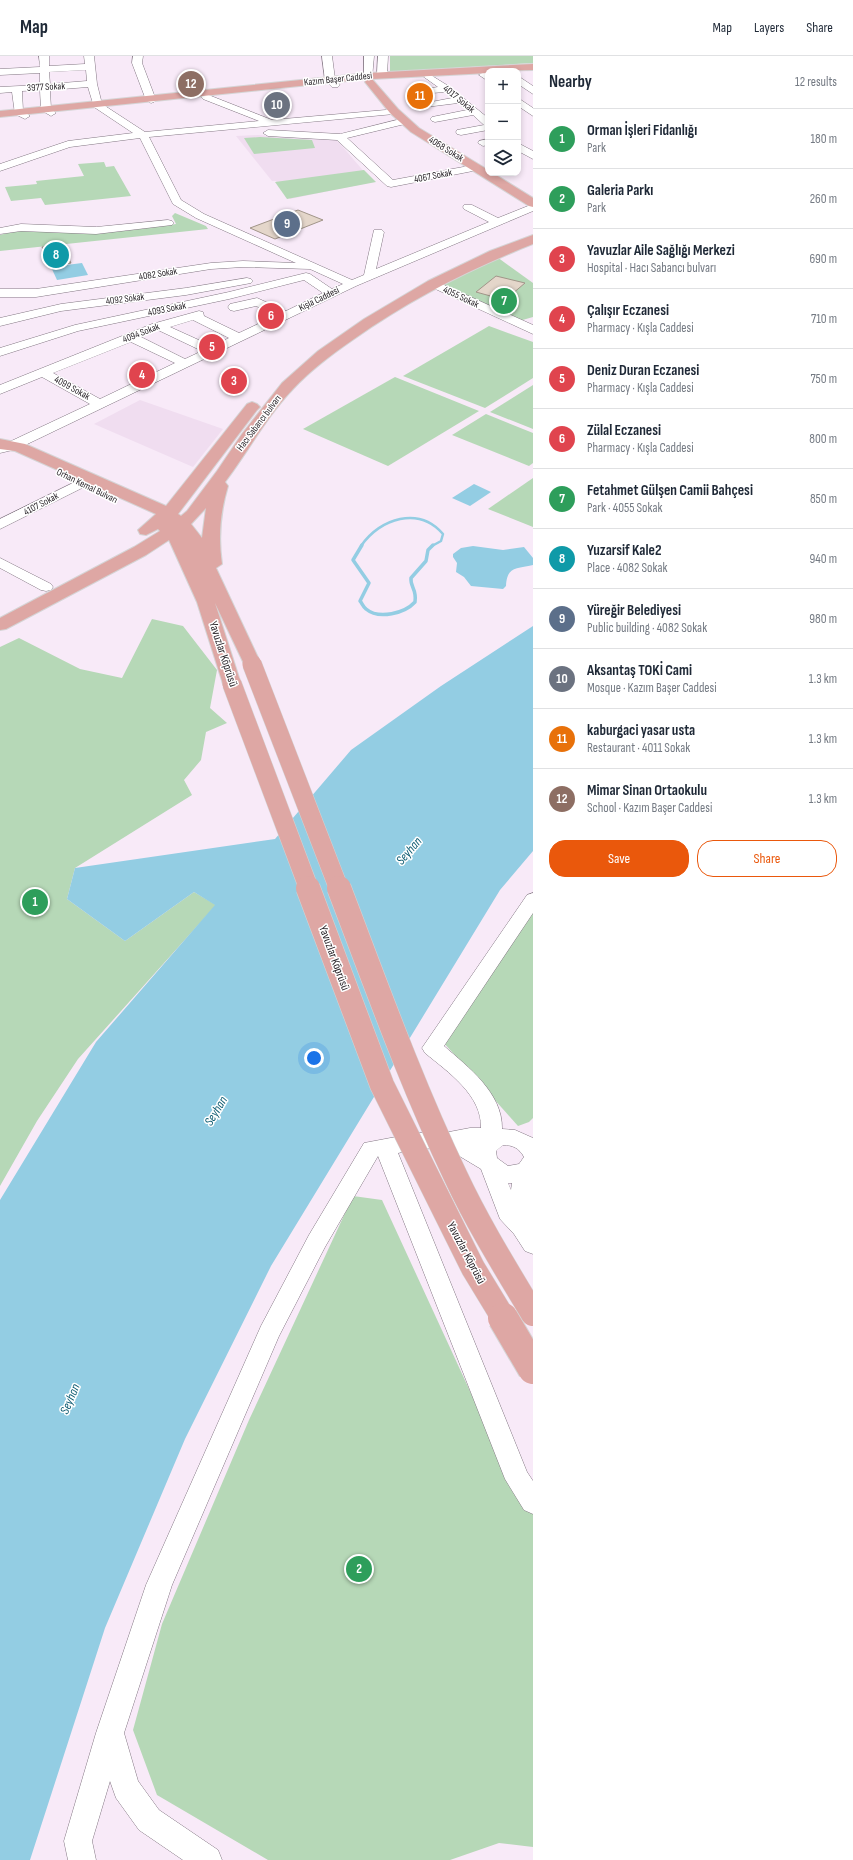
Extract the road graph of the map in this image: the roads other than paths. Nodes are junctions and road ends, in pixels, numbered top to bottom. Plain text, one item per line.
1 (44, 56) edge
2 (89, 56) edge
3 (138, 56) edge
4 (327, 56) edge
5 (370, 56) edge
6 (383, 56) edge
7 (90, 67) junction
8 (533, 67) edge
9 (44, 69) junction
10 (0, 72) edge
11 (521, 72) edge
12 (533, 72) edge
13 (382, 75) junction
14 (485, 76) edge
15 (429, 77) junction
16 (369, 79) junction
17 (521, 81) edge
18 (333, 83) junction
19 (92, 84) junction
20 (46, 87) junction
21 (18, 88) junction
22 (447, 89) junction
23 (0, 90) edge
24 (533, 91) edge
25 (422, 92) dead end
26 (206, 97) junction
27 (151, 100) junction
28 (461, 100) junction
29 (521, 103) edge
30 (429, 105) dead end
31 (99, 107) junction
32 (48, 112) junction
33 (394, 112) junction
34 (475, 112) junction
35 (533, 113) edge
36 (0, 114) edge
37 (22, 114) junction
38 (0, 118) edge
39 (436, 119) dead end
40 (485, 120) edge
41 (405, 121) junction
42 (271, 123) junction
43 (485, 128) edge
44 (461, 132) dead end
45 (340, 137) junction
46 (145, 139) junction
47 (521, 150) edge
48 (533, 156) edge
49 (0, 168) edge
50 (474, 168) junction
51 (533, 203) edge
52 (468, 207) dead end
53 (533, 207) edge
54 (498, 222) junction
55 (168, 223) dead end
56 (0, 231) edge
57 (378, 232) dead end
58 (533, 232) edge
59 (533, 239) edge
60 (286, 254) junction
61 (317, 268) junction
62 (185, 270) junction
63 (368, 277) junction
64 (252, 280) dead end
65 (103, 283) junction
66 (352, 284) junction
67 (433, 284) junction
68 (198, 288) junction
69 (2, 293) edge
70 (33, 293) junction
71 (331, 294) junction
72 (116, 300) junction
73 (40, 311) junction
74 (286, 315) junction
75 (194, 316) junction
76 (533, 320) edge
77 (0, 322) edge
78 (518, 324) junction
79 (160, 326) junction
80 (533, 330) edge
81 (131, 337) junction
82 (239, 338) junction
83 (212, 350) junction
84 (0, 352) edge
85 (184, 363) junction
86 (44, 373) junction
87 (0, 390) edge
88 (100, 404) junction
89 (3, 447) edge
90 (224, 473) junction
91 (81, 482) junction
92 (189, 489) junction
93 (140, 501) junction
94 (170, 523) junction
95 (0, 525) edge
96 (140, 551) junction
97 (0, 562) edge
98 (191, 568) junction
99 (46, 587) junction
100 (218, 591) junction
101 (0, 611) edge
102 (0, 626) edge
103 (533, 899) edge
104 (502, 1145) edge
105 (385, 1147) junction
106 (530, 1162) edge
107 (528, 1237) edge
108 (533, 1314) edge
109 (533, 1369) edge
110 (533, 1502) edge
111 (110, 1733) junction
112 (82, 1860) edge
113 (208, 1860) edge

1 - 9 street
2 - 7 street
3 - 27 street
4 - 18 street
5 - 16 street
6 - 13 street
7 - 9 street
7 - 19 street
8 - 13 main road, Kazım Başer Caddesi
9 - 10 street
9 - 20 street
11 - 12 main road
13 - 16 main road, Kazım Başer Caddesi
14 - 15 main road, Kazım Başer Caddesi
15 - 16 main road, Kazım Başer Caddesi
15 - 22 street, 4017 Sokak
16 - 18 main road, Kazım Başer Caddesi
16 - 33 main road, 4068 Sokak
17 - 24 street
18 - 26 main road, Kazım Başer Caddesi
18 - 27 main road, Kazım Başer Caddesi
19 - 20 street, 3977 Sokak
19 - 31 street
20 - 21 street, 3977 Sokak
20 - 32 street
21 - 23 street, 3977 Sokak
21 - 37 street
22 - 25 street
22 - 28 street, 4017 Sokak
26 - 31 main road, Kazım Başer Caddesi
26 - 42 street
27 - 31 main road, Kazım Başer Caddesi
28 - 30 street
28 - 34 street, 4017 Sokak
29 - 35 street
31 - 32 main road, Kazım Başer Caddesi
31 - 46 street
32 - 37 main road, Kazım Başer Caddesi
33 - 41 main road, 4068 Sokak
33 - 42 street
34 - 39 street
34 - 40 street, 4017 Sokak
36 - 37 main road, Kazım Başer Caddesi
37 - 38 main road, Kazım Başer Caddesi
41 - 45 street
41 - 50 main road, 4068 Sokak
42 - 46 street
43 - 44 street
45 - 46 street
45 - 50 street, 4067 Sokak
46 - 49 street
46 - 60 street
47 - 48 street
50 - 51 main road, 4068 Sokak
52 - 54 street
53 - 54 street, Kışla Caddesi
54 - 63 street, Kışla Caddesi
55 - 56 street
57 - 63 street
58 - 92 main road, Hacı Sabancı bulvarı
59 - 67 main road, Hacı Sabancı bulvarı
60 - 61 street
60 - 69 street
61 - 62 street, 4082 Sokak
61 - 66 street
62 - 65 street, 4082 Sokak
62 - 68 street
63 - 66 street, Kışla Caddesi
64 - 68 street, 4092 Sokak
65 - 70 street, 4082 Sokak
65 - 72 street
66 - 71 street, Kışla Caddesi
67 - 78 street, 4055 Sokak
67 - 90 main road, Hacı Sabancı bulvarı
68 - 72 street, 4092 Sokak
69 - 70 street, 4082 Sokak
70 - 73 street
71 - 74 street, Kışla Caddesi
71 - 84 street, 4093 Sokak
72 - 73 street, 4092 Sokak
73 - 77 street, 4092 Sokak
74 - 75 street, 4094 Sokak
74 - 82 street, Kışla Caddesi
75 - 79 street, 4094 Sokak
75 - 82 street
76 - 78 street
78 - 80 street, 4055 Sokak
79 - 81 street, 4094 Sokak
79 - 83 street
81 - 85 street
81 - 86 street, 4094 Sokak
82 - 83 street, Kışla Caddesi
83 - 85 street, Kışla Caddesi
85 - 88 street, Kışla Caddesi
86 - 87 street, 4094 Sokak
86 - 88 street, 4099 Sokak
88 - 89 street, Kışla Caddesi
89 - 91 main road, Orhan Kemal Bulvarı
89 - 93 main road, Orhan Kemal Bulvarı
90 - 94 main road, Hacı Sabancı bulvarı
90 - 100 main road
91 - 94 main road, Orhan Kemal Bulvarı
91 - 95 street, 4107 Sokak
92 - 93 main road
92 - 94 main road, Hacı Sabancı bulvarı
93 - 94 main road, Orhan Kemal Bulvarı
94 - 96 main road, Hacı Sabancı bulvarı
94 - 98 main road, Yavuzlar Köprüsü
94 - 99 main road, Hacı Sabancı bulvarı
94 - 100 main road, Yavuzlar Köprüsü
96 - 98 main road
96 - 102 main road, Hacı Sabancı bulvarı
97 - 99 street
98 - 109 main road, Yavuzlar Köprüsü, bridge
99 - 101 main road, Hacı Sabancı bulvarı
100 - 108 main road, Yavuzlar Köprüsü, bridge
103 - 104 street
104 - 105 street
104 - 106 street
104 - 106 street
104 - 107 street
105 - 110 street
105 - 111 street
106 - 107 street
111 - 112 street
111 - 113 street

